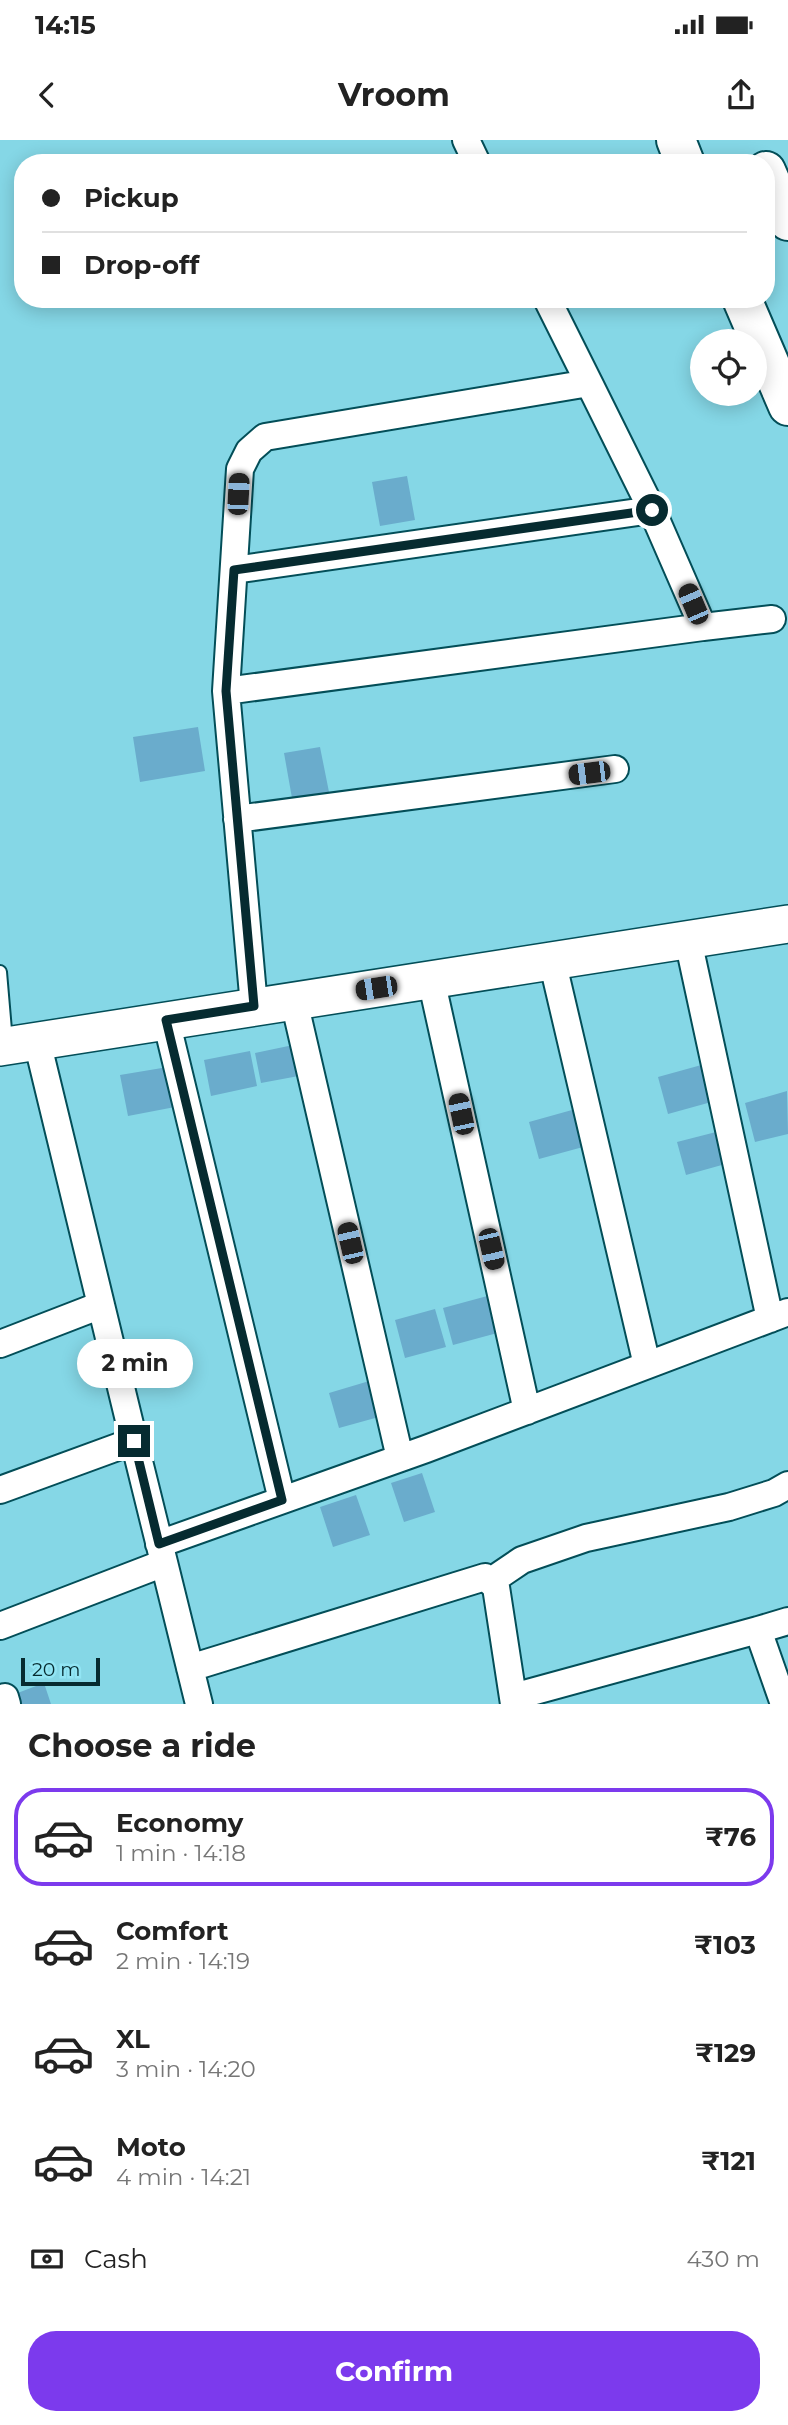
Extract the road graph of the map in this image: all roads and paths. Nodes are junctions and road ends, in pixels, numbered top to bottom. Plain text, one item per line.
1 (775, 191) edge
2 (788, 221) edge
3 (552, 308) edge
4 (746, 308) edge
5 (589, 383) junction
6 (788, 406) edge
7 (652, 510) junction
8 (234, 570) junction
9 (772, 619) dead end
10 (703, 628) junction
11 (226, 691) junction
12 (615, 769) dead end
13 (237, 819) junction
14 (788, 924) edge
15 (688, 940) junction
16 (552, 960) junction
17 (0, 972) edge
18 (431, 979) junction
19 (294, 1001) junction
20 (254, 1006) junction
21 (166, 1020) junction
22 (15, 1044) edge
23 (101, 1305) junction
24 (779, 1316) edge
25 (0, 1344) edge
26 (647, 1365) junction
27 (527, 1410) junction
28 (134, 1441) junction
29 (400, 1458) junction
30 (788, 1485) edge
31 (0, 1490) edge
32 (282, 1500) junction
33 (162, 1554) junction
34 (491, 1581) junction
35 (788, 1620) edge
36 (0, 1626) edge
37 (758, 1630) junction
38 (190, 1668) junction
39 (514, 1700) edge
40 (199, 1704) edge
41 (784, 1704) edge

1 - 2 highway
3 - 5 street
4 - 6 highway
5 - 7 street
5 - 8 street
7 - 8 street
7 - 10 street
8 - 11 street
9 - 10 street
10 - 11 street
11 - 13 street
12 - 13 street
13 - 20 street
14 - 15 street
15 - 16 street
15 - 24 street
16 - 18 street
16 - 26 street
17 - 22 lane
18 - 19 street
18 - 27 street
19 - 20 street
19 - 29 street
20 - 21 street
21 - 22 street
21 - 32 street
22 - 23 street
23 - 25 street
23 - 28 street
24 - 26 street
26 - 27 street
27 - 29 street
28 - 31 street
28 - 33 street
29 - 32 street
30 - 34 street
32 - 33 street
33 - 36 street
33 - 38 street
34 - 38 street
34 - 39 street
35 - 37 street
37 - 39 street
37 - 41 street
38 - 40 street

